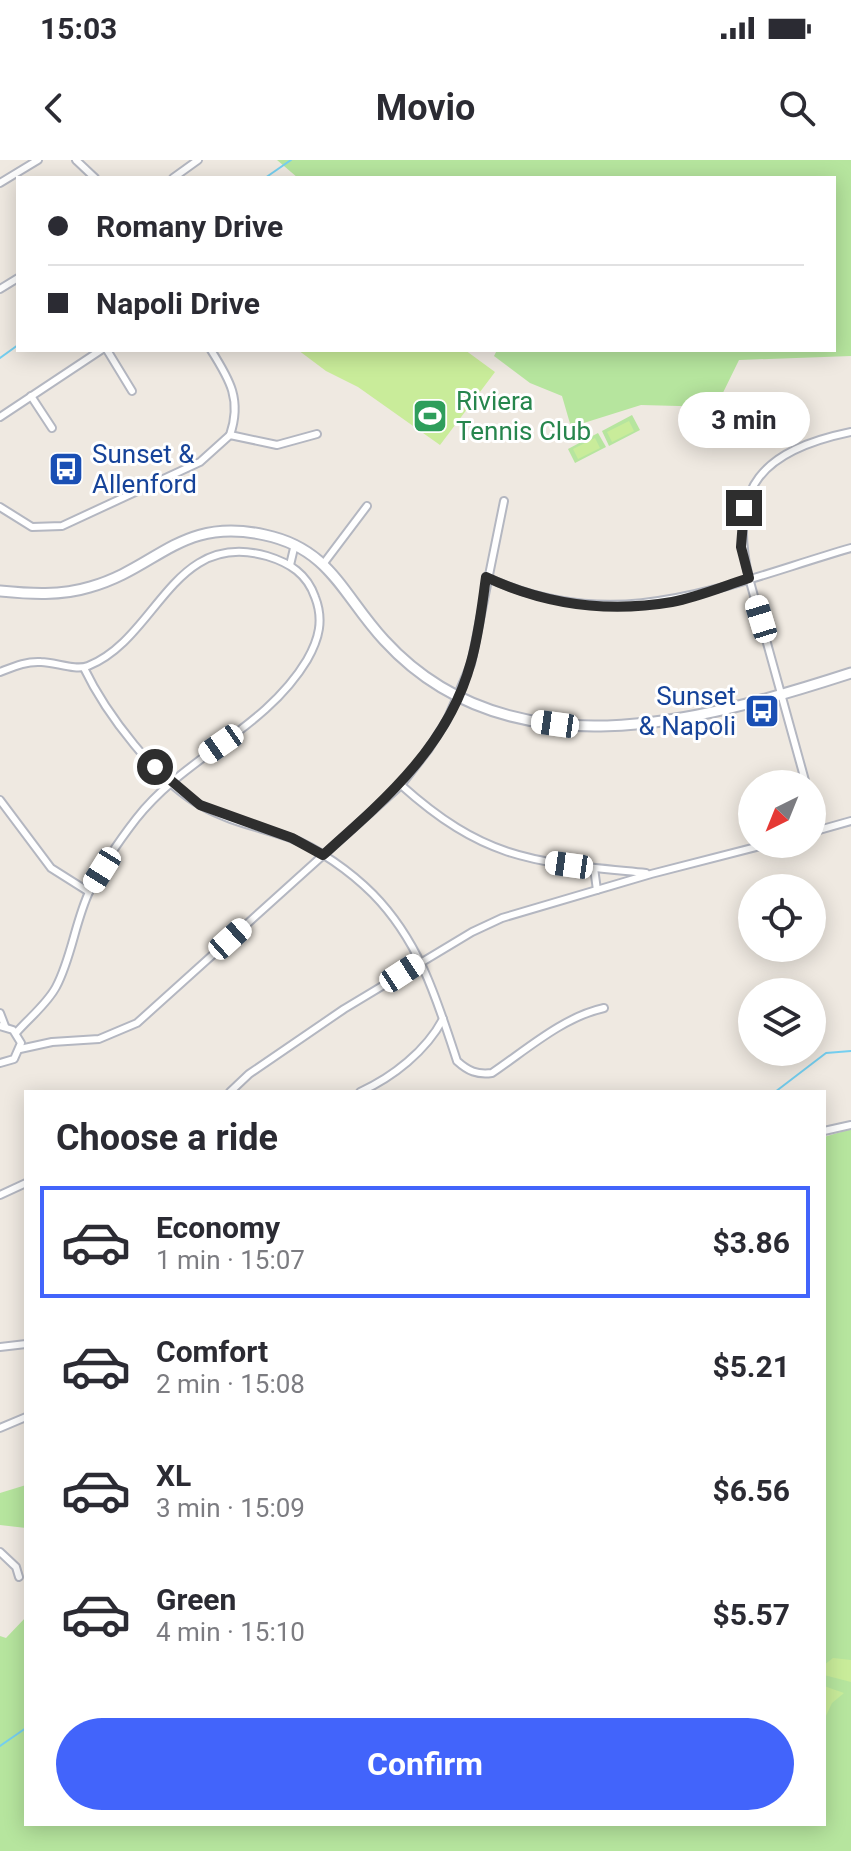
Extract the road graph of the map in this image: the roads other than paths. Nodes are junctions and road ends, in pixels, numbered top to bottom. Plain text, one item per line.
1 (38, 160) edge
2 (76, 160) edge
3 (198, 160) edge
4 (93, 176) edge
5 (176, 176) edge
6 (0, 183) edge
7 (98, 352) edge
8 (108, 352) edge
9 (212, 352) edge
10 (132, 391) dead end
11 (31, 396) junction
12 (0, 417) edge
13 (52, 428) dead end
14 (851, 432) edge
15 (317, 434) dead end
16 (230, 435) junction
17 (504, 501) dead end
18 (367, 506) dead end
19 (0, 507) edge
20 (295, 544) junction
21 (851, 548) edge
22 (314, 556) junction
23 (324, 563) junction
24 (290, 565) junction
25 (299, 572) junction
26 (486, 577) junction
27 (749, 578) junction
28 (0, 591) edge
29 (84, 668) junction
30 (0, 672) edge
31 (851, 673) edge
32 (458, 696) junction
33 (780, 696) junction
34 (802, 770) edge
35 (171, 782) junction
36 (401, 785) junction
37 (0, 800) edge
38 (851, 821) edge
39 (826, 828) edge
40 (738, 852) edge
41 (323, 855) junction
42 (594, 868) junction
43 (651, 874) junction
44 (597, 890) junction
45 (89, 892) junction
46 (422, 960) junction
47 (604, 1008) dead end
48 (0, 1013) edge
49 (443, 1019) junction
50 (2, 1026) edge
51 (16, 1033) junction
52 (20, 1049) junction
53 (1, 1064) edge
54 (232, 1090) edge
55 (364, 1090) edge
56 (851, 1125) edge
57 (826, 1131) edge
58 (24, 1184) edge
59 (0, 1195) edge
60 (24, 1344) edge
61 (0, 1347) edge
62 (24, 1418) edge
63 (0, 1428) edge
64 (0, 1552) edge
65 (19, 1577) dead end

1 - 6 street
2 - 4 street
3 - 5 street
7 - 11 street
8 - 10 street
9 - 16 street
11 - 12 street
11 - 13 street
14 - 27 street
15 - 16 street
16 - 19 street
17 - 26 street
18 - 23 street
20 - 22 main road
20 - 24 street
20 - 28 main road
21 - 27 street
22 - 23 main road
22 - 25 street
23 - 32 main road
24 - 25 street
24 - 29 street
25 - 35 street
26 - 27 street
26 - 32 street
27 - 33 street
29 - 30 street
29 - 35 street
31 - 33 main road
32 - 33 main road
32 - 36 street
33 - 34 street
35 - 41 street
35 - 45 street
36 - 41 street
36 - 42 street
37 - 45 street
38 - 39 street
40 - 43 street
41 - 46 street
41 - 52 street
42 - 43 street
42 - 44 street
43 - 44 street
44 - 46 street
45 - 51 street
46 - 49 street
46 - 54 street
47 - 49 street
48 - 50 street
49 - 55 street
50 - 51 street
51 - 52 street
52 - 53 street
56 - 57 street
58 - 59 street
60 - 61 street
62 - 63 street
64 - 65 street

